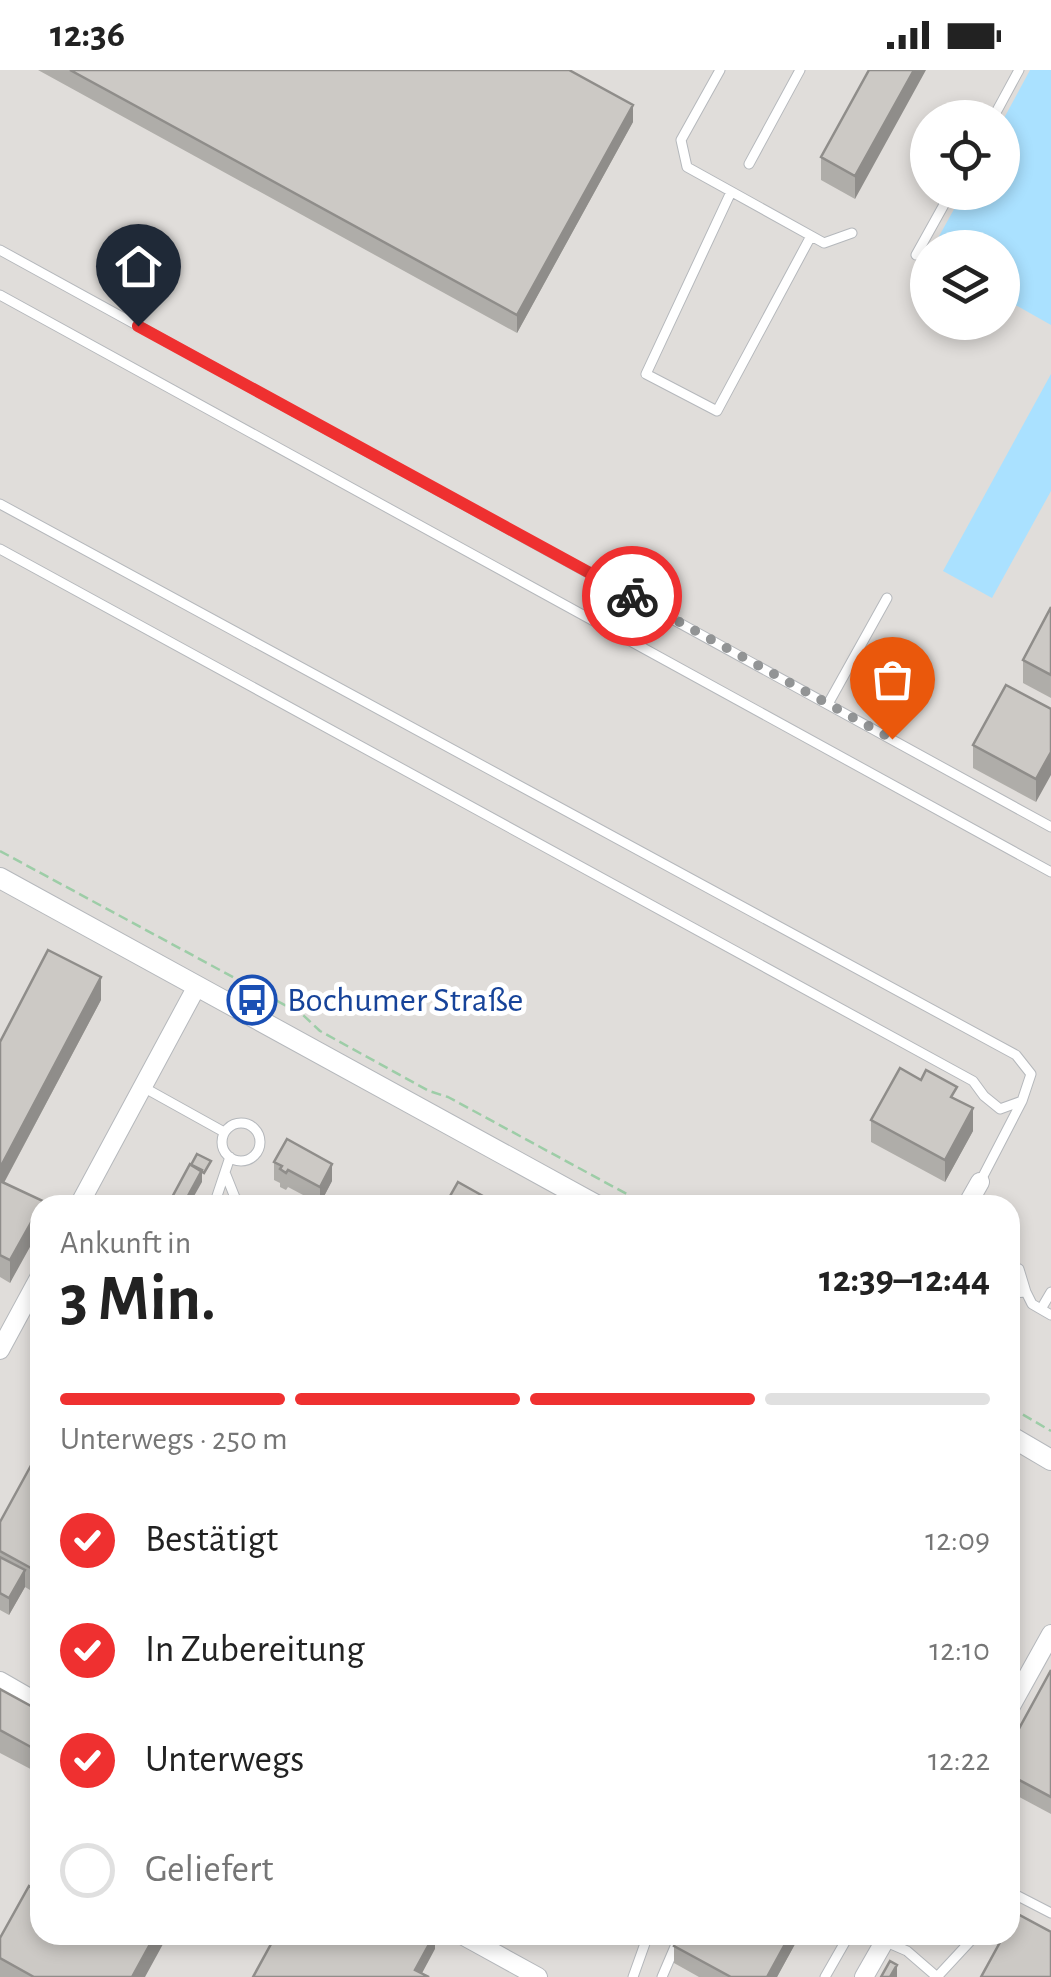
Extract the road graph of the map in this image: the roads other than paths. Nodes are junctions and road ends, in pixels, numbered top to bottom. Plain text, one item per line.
1 (720, 70) edge
2 (800, 70) edge
3 (1019, 70) edge
4 (1002, 100) edge
5 (748, 164) dead end
6 (732, 192) junction
7 (852, 232) dead end
8 (810, 236) junction
9 (0, 250) edge
10 (0, 295) edge
11 (0, 504) edge
12 (0, 548) edge
13 (887, 598) dead end
14 (828, 704) junction
15 (1051, 826) edge
16 (1051, 872) edge
17 (0, 878) edge
18 (198, 986) junction
19 (143, 1087) junction
20 (1022, 1102) junction
21 (224, 1132) junction
22 (230, 1157) junction
23 (226, 1175) junction
24 (980, 1182) joint
25 (84, 1195) edge
26 (218, 1195) edge
27 (233, 1195) edge
28 (578, 1195) edge
29 (973, 1195) edge
30 (1051, 1292) edge
31 (30, 1294) edge
32 (1020, 1296) edge
33 (1041, 1309) junction
34 (1051, 1315) edge
35 (0, 1350) edge
36 (1020, 1442) edge
37 (1051, 1460) edge
38 (1051, 1634) edge
39 (0, 1681) edge
40 (1020, 1690) edge
41 (30, 1698) edge
42 (1020, 1897) edge
43 (1051, 1913) edge
44 (479, 1945) edge
45 (644, 1945) edge
46 (676, 1945) edge
47 (843, 1945) edge
48 (882, 1945) edge
49 (897, 1945) edge
50 (967, 1945) edge
51 (530, 1975) edge
52 (632, 1977) edge
53 (662, 1977) edge
54 (825, 1977) edge
55 (864, 1977) edge
56 (937, 1977) edge

1 - 6 lane
2 - 5 lane
3 - 4 lane
6 - 8 lane
6 - 8 lane
7 - 8 lane
9 - 14 lane
10 - 16 lane
11 - 20 lane
12 - 20 lane
13 - 14 lane
14 - 15 lane
17 - 18 street
18 - 19 street
18 - 28 street
19 - 21 lane
19 - 25 street
20 - 24 lane
21 - 22 lane
21 - 22 lane
22 - 23 lane
23 - 26 lane
23 - 27 lane
24 - 29 street
30 - 33 lane
31 - 35 street
32 - 33 lane
33 - 34 lane
36 - 37 street
38 - 40 street
39 - 41 street
42 - 43 lane
44 - 51 street
45 - 52 lane
46 - 53 lane
47 - 54 lane
48 - 55 street
49 - 56 lane
50 - 56 lane

